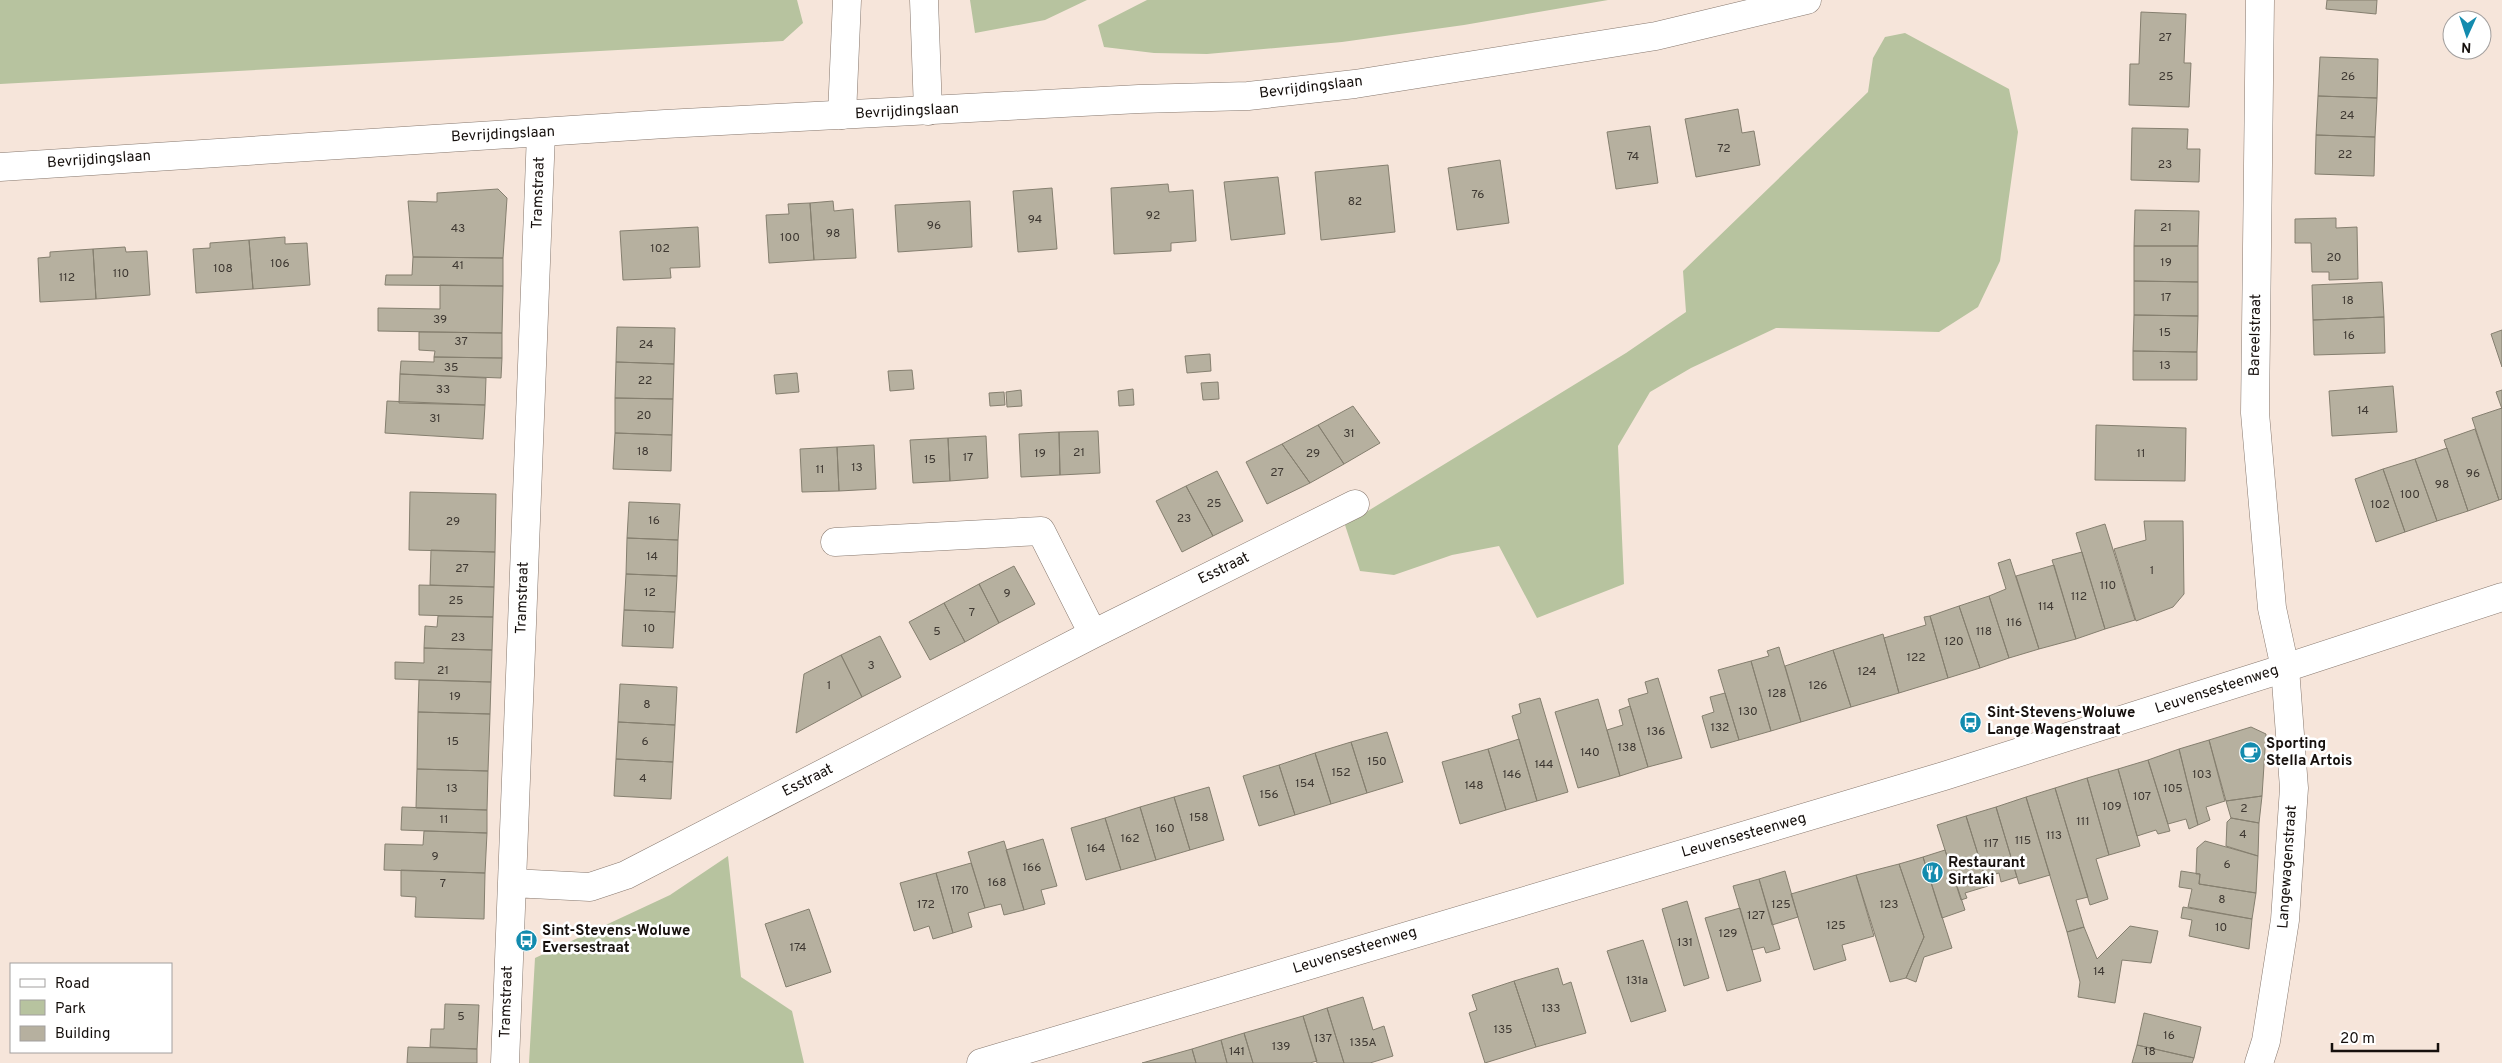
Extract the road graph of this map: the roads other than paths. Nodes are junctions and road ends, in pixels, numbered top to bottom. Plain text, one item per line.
1 (847, 0) edge
2 (924, 0) edge
3 (1807, 0) edge
4 (2260, 0) edge
5 (928, 111) junction
6 (842, 115) junction
7 (541, 133) junction
8 (0, 167) edge
9 (1355, 504) dead end
10 (835, 542) dead end
11 (2502, 596) edge
12 (1093, 634) junction
13 (2286, 668) junction
14 (512, 883) junction
15 (505, 1063) edge
16 (981, 1063) edge
17 (2259, 1063) edge

1 - 6 main road
2 - 5 main road
3 - 5 main road, Bevrijdingslaan
4 - 13 main road, Bareelstraat
5 - 6 main road, Bevrijdingslaan
6 - 7 main road, Bevrijdingslaan
7 - 8 main road, Bevrijdingslaan
7 - 14 main road, Tramstraat
9 - 12 main road, Esstraat
10 - 12 main road
11 - 13 main road, Leuvensesteenweg
12 - 14 main road, Esstraat
13 - 16 main road, Leuvensesteenweg
13 - 17 main road, Langewagenstraat
14 - 15 main road, Tramstraat

